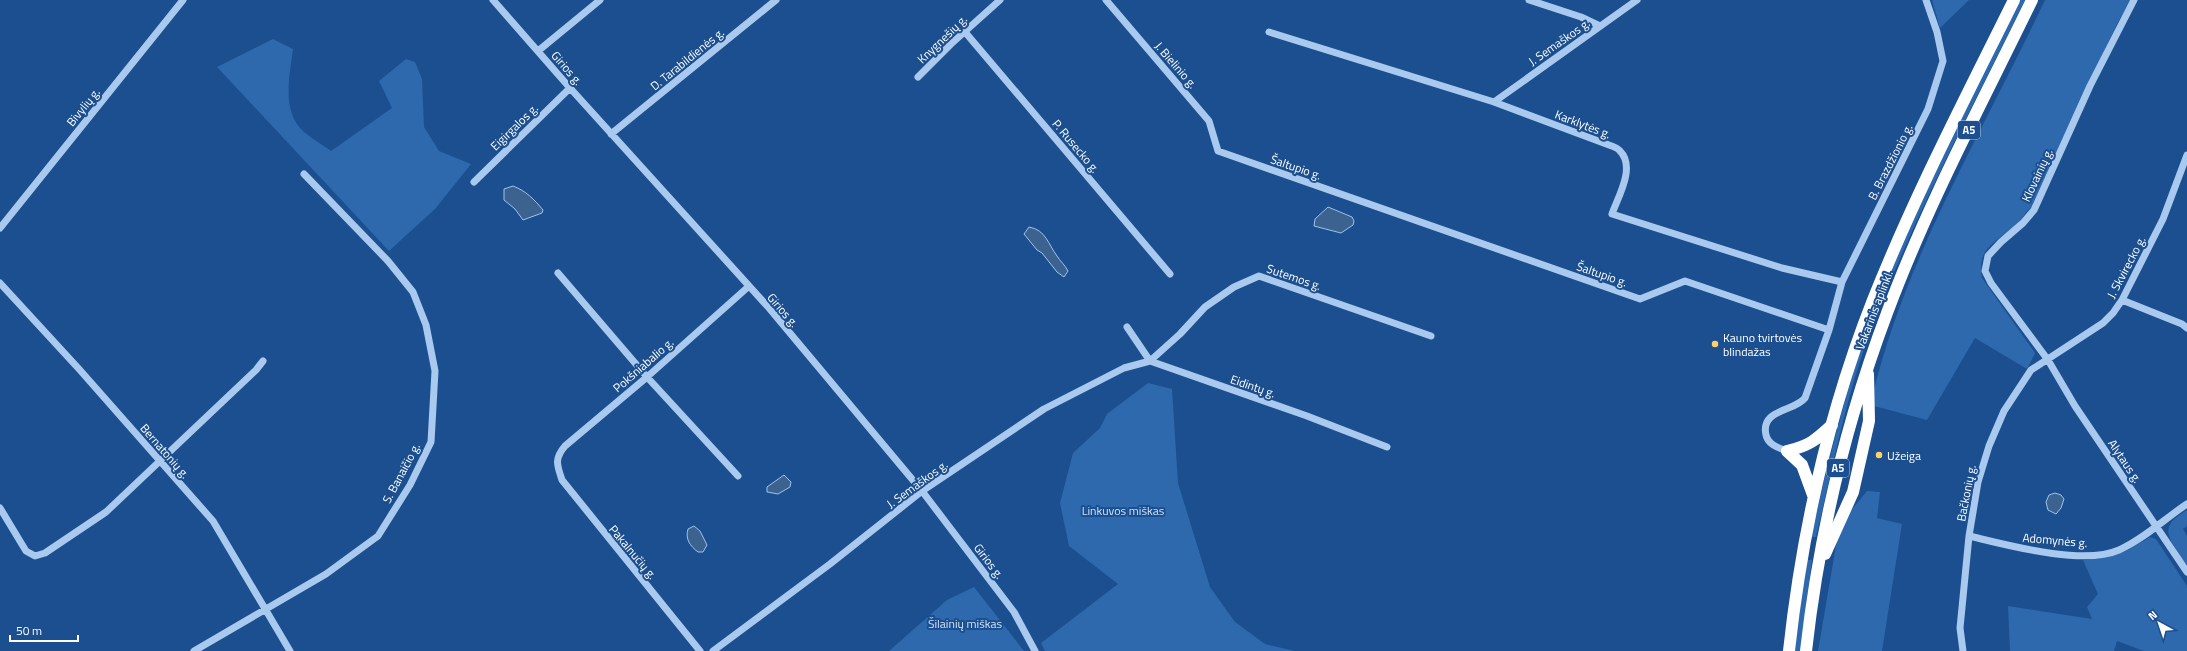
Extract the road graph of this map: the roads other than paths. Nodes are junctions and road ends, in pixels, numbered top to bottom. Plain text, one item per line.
1 (183, 0) edge
2 (493, 0) edge
3 (600, 0) edge
4 (776, 0) edge
5 (1000, 0) edge
6 (1106, 0) edge
7 (1529, 0) edge
8 (1637, 0) edge
9 (1926, 0) edge
10 (2014, 0) edge
11 (2032, 0) edge
12 (2134, 0) edge
13 (1600, 26) junction
14 (965, 32) junction
15 (1269, 32) dead end
16 (538, 51) junction
17 (918, 77) dead end
18 (570, 88) junction
19 (1494, 102) junction
20 (612, 134) junction
21 (1218, 151) joint
22 (2187, 155) edge
23 (304, 174) dead end
24 (474, 182) dead end
25 (0, 228) edge
26 (558, 273) dead end
27 (1170, 274) dead end
28 (1842, 282) junction
29 (0, 283) edge
30 (748, 287) junction
31 (2122, 300) junction
32 (1127, 327) dead end
33 (2187, 328) edge
34 (1829, 330) junction
35 (1431, 336) dead end
36 (2048, 360) junction
37 (262, 361) dead end
38 (1150, 361) junction
39 (1867, 367) junction
40 (647, 377) junction
41 (1832, 424) junction
42 (1387, 447) dead end
43 (1787, 451) junction
44 (160, 462) junction
45 (556, 462) joint
46 (738, 476) dead end
47 (922, 491) junction
48 (1814, 498) junction
49 (2187, 504) edge
50 (0, 508) edge
51 (2156, 526) junction
52 (1969, 536) junction
53 (1817, 571) junction
54 (2187, 572) edge
55 (265, 609) junction
56 (194, 651) edge
57 (290, 651) edge
58 (700, 651) edge
59 (713, 651) edge
60 (1035, 651) edge
61 (1789, 651) edge
62 (1806, 651) edge
63 (1963, 651) edge

1 - 25 street, Bivylių g.
2 - 16 street, Girios g.
3 - 16 street
4 - 20 street, D. Tarabildienės g.
5 - 14 street, Knygnešių g.
6 - 21 street, J. Bielinio g.
7 - 13 street
8 - 13 street, J. Semaškos g.
9 - 28 street, B. Brazdžionio g.
10 - 41 highway, Vakarinis aplinkl. / A5
11 - 39 highway, Vakarinis aplinkl. / A5
12 - 36 street, Klovainių g.
13 - 19 street, J. Semaškos g.
14 - 17 street, Knygnešių g.
14 - 27 street, P. Rusecko g.
15 - 19 street, Karklytės g.
16 - 18 street, Girios g.
18 - 20 street, Girios g.
18 - 24 street, Eigirgalos g.
19 - 28 street, Karklytės g.
20 - 30 street, Girios g.
21 - 34 street, Šaltupio g.
22 - 31 street, J. Skvirecko g.
23 - 55 street, S. Banaičio g.
26 - 40 street
28 - 34 street, B. Brazdžionio g.
29 - 44 street, Bernatonių g.
30 - 40 street, Pokšniabalio g.
30 - 47 street, Girios g.
31 - 33 street
31 - 36 street, J. Skvirecko g.
32 - 38 street
34 - 43 street
35 - 38 street, Sutemos g.
36 - 51 street, Alytaus g.
36 - 52 street, Bačkonių g.
37 - 44 street
38 - 42 street, Eidintų g.
38 - 47 street, J. Semaškos g.
39 - 53 highway, Vakarinis aplinkl. / A5
39 - 53 highway
40 - 45 street, Pokšniabalio g.
40 - 46 street
41 - 43 highway
41 - 48 highway, Vakarinis aplinkl. / A5
43 - 48 highway
44 - 50 street
44 - 55 street, Bernatonių g.
45 - 58 street, Pakalnučių g.
47 - 59 street, J. Semaškos g.
47 - 60 street, Girios g.
48 - 61 highway, Vakarinis aplinkl. / A5
49 - 51 street, Adomynės g.
51 - 52 street, Adomynės g.
51 - 54 street, Alytaus g.
52 - 63 street, Bačkonių g.
53 - 62 highway, Vakarinis aplinkl. / A5
55 - 56 street, S. Banaičio g.
55 - 57 street, Bernatonių g.

